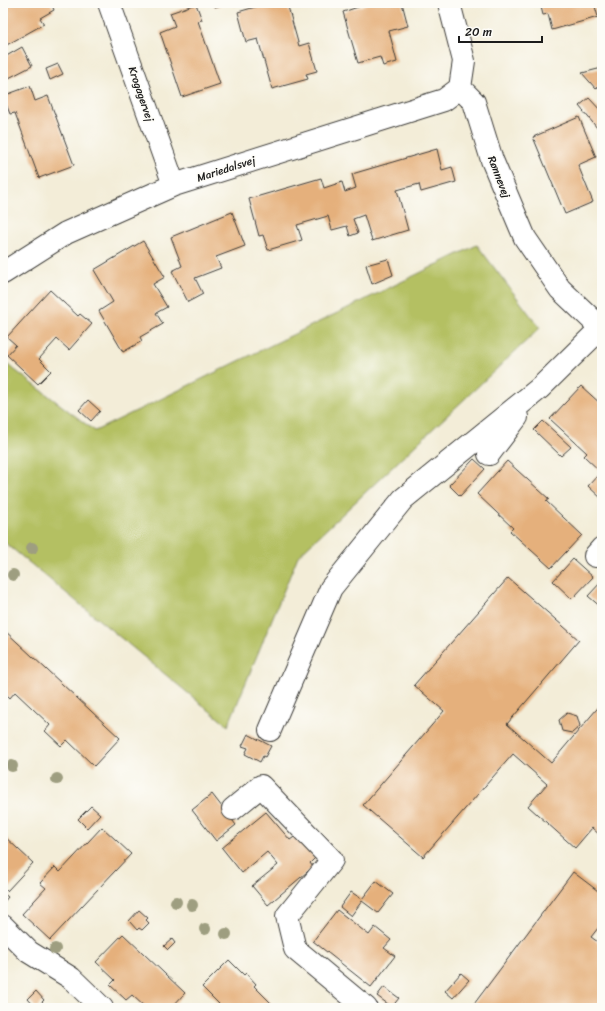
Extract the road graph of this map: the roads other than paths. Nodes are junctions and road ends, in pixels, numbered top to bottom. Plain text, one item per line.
1 (109, 3) edge
2 (448, 3) edge
3 (460, 88) junction
4 (174, 185) junction
5 (3, 273) edge
6 (602, 329) edge
7 (540, 388) junction
8 (489, 454) dead end
9 (270, 730) dead end
10 (233, 809) dead end
11 (3, 926) edge
12 (102, 1008) edge
13 (366, 1008) edge

1 - 4 street, Krogagervej
2 - 3 street
3 - 4 street, Mariedalsvej
3 - 6 street, Rønnevej
4 - 5 street, Mariedalsvej
6 - 7 street
7 - 8 street
7 - 9 street
10 - 13 street
11 - 12 street

